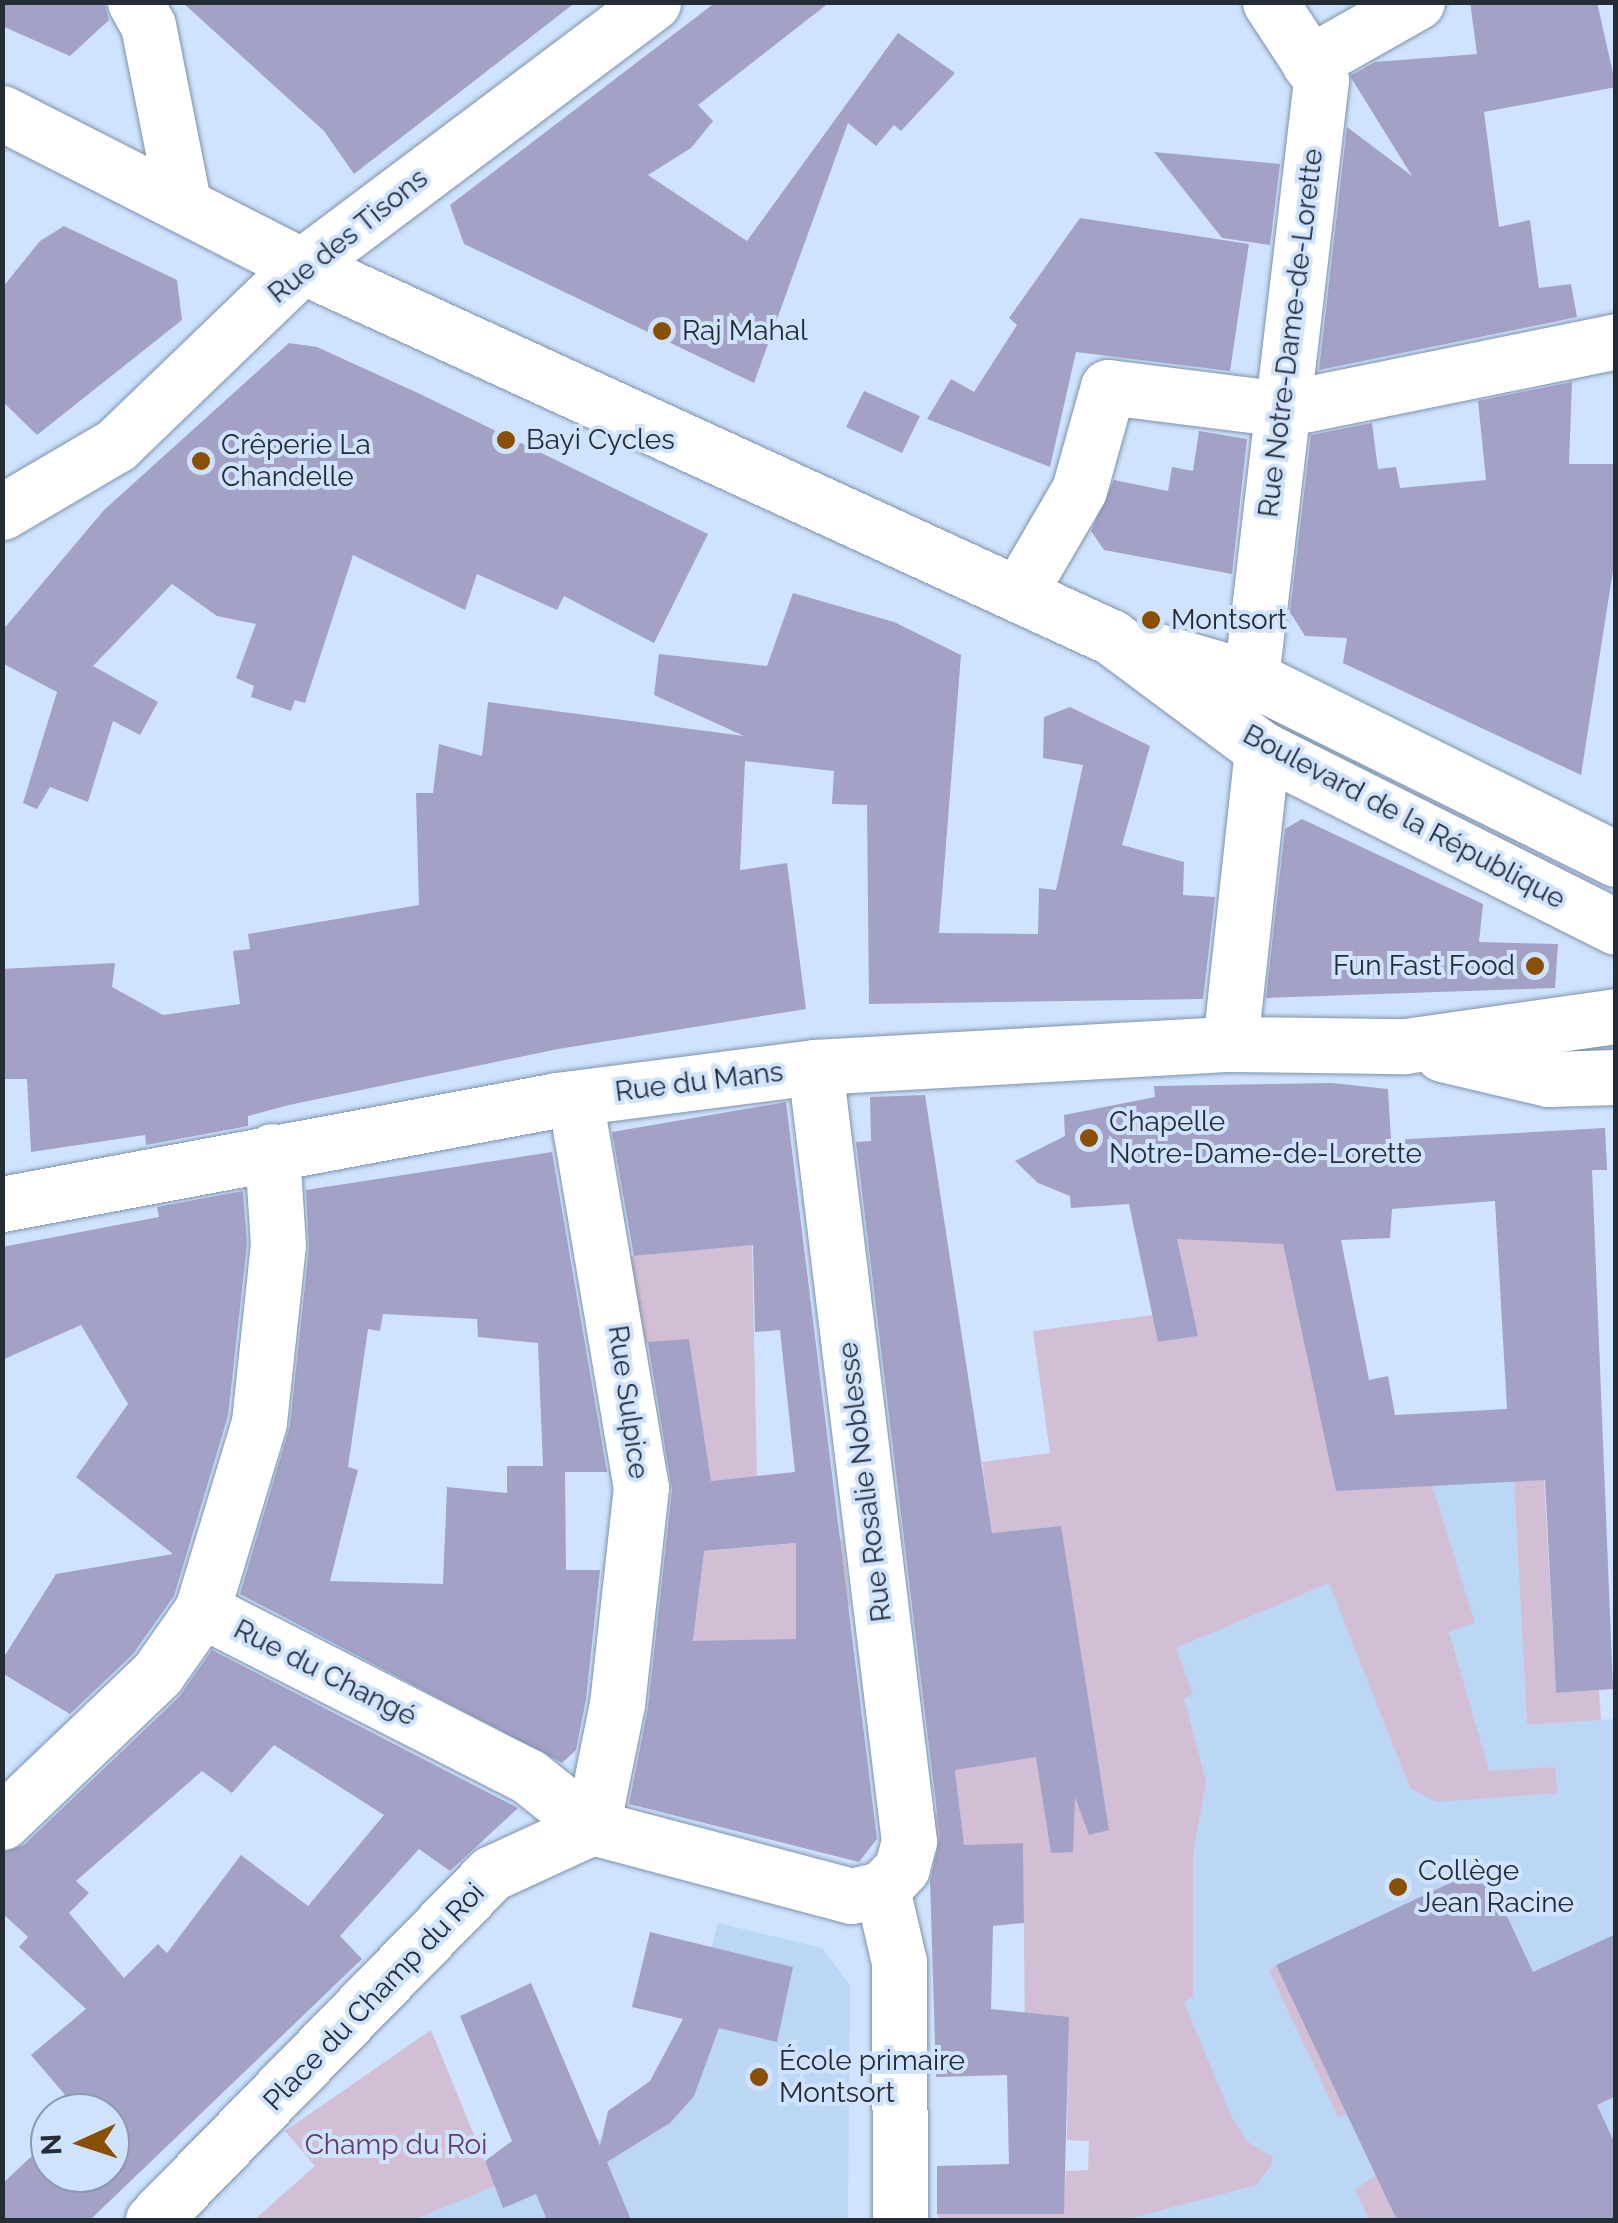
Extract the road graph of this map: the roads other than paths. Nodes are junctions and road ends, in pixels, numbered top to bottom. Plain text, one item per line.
1 (135, 2) edge
2 (653, 2) edge
3 (1270, 2) edge
4 (1417, 2) edge
5 (1309, 62) junction
6 (2, 113) edge
7 (183, 202) junction
8 (302, 266) junction
9 (1616, 342) edge
10 (1283, 409) junction
11 (2, 512) edge
12 (1020, 592) junction
13 (1111, 637) junction
14 (1251, 678) junction
15 (1262, 748) junction
16 (1616, 859) edge
17 (1616, 927) edge
18 (1616, 1016) edge
19 (1230, 1044) junction
20 (1405, 1046) junction
21 (815, 1067) junction
22 (1616, 1078) edge
23 (575, 1098) junction
24 (272, 1152) junction
25 (2, 1204) edge
26 (202, 1610) junction
27 (2, 1822) edge
28 (592, 1827) junction
29 (882, 1890) junction
30 (153, 2220) edge
31 (900, 2220) edge

1 - 7 street
2 - 8 street, Rue des Tisons
3 - 5 street, Rue Notre-Dame-de-Lorette
4 - 5 street
5 - 10 street, Rue Notre-Dame-de-Lorette
6 - 7 street
7 - 8 street
8 - 11 street, Rue des Tisons
8 - 12 street
9 - 10 street
10 - 12 street
10 - 14 street, Rue Notre-Dame-de-Lorette
12 - 13 street
13 - 14 street, Boulevard de la République
13 - 15 street, Boulevard de la République
14 - 16 street, Boulevard de la République
15 - 17 street, Boulevard de la République
15 - 19 street
18 - 20 street, Rue du Mans
19 - 20 street, Rue du Mans
19 - 21 street, Rue du Mans
20 - 22 street, Rue du Mans
21 - 23 street, Rue du Mans
21 - 29 street, Rue Rosalie Noblesse
23 - 24 street, Rue du Mans
23 - 28 street, Rue Sulpice
24 - 25 street, Rue du Mans
24 - 26 street
26 - 27 street, Rue du Changé
26 - 28 street, Rue du Changé
28 - 29 street
28 - 30 street, Place du Champ du Roi
29 - 31 street

